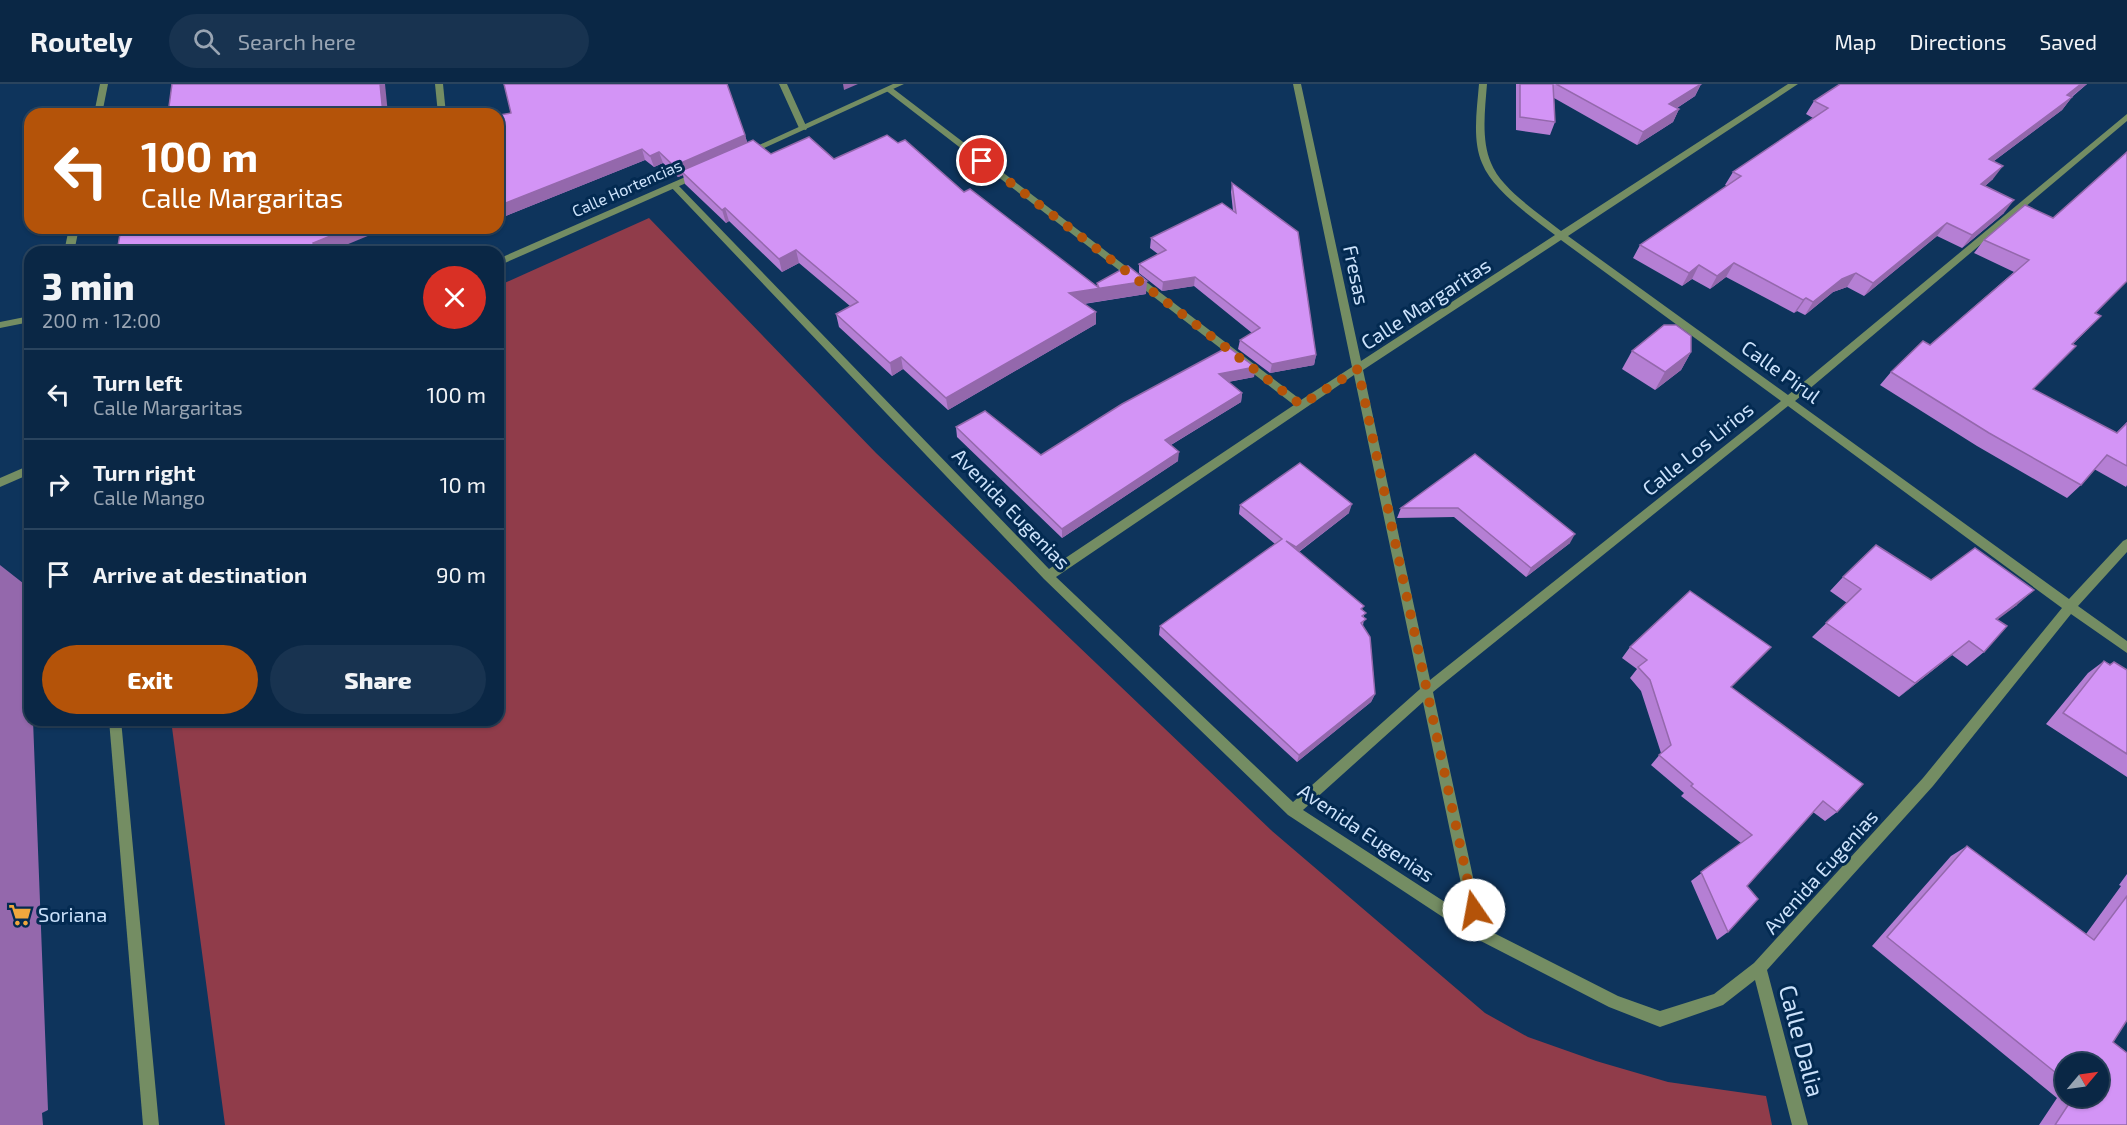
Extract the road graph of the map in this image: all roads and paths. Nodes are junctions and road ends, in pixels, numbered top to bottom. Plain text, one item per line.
1 (104, 84) edge
2 (439, 84) edge
3 (783, 84) edge
4 (900, 84) edge
5 (1297, 84) edge
6 (1483, 84) edge
7 (1794, 84) edge
8 (888, 89) junction
9 (99, 108) edge
10 (441, 108) edge
11 (2127, 117) edge
12 (802, 128) junction
13 (738, 157) edge
14 (706, 171) edge
15 (674, 186) junction
16 (1563, 237) junction
17 (504, 260) edge
18 (24, 320) edge
19 (0, 325) edge
20 (1358, 369) junction
21 (1790, 400) junction
22 (1301, 405) junction
23 (24, 473) edge
24 (0, 483) edge
25 (2127, 544) edge
26 (1048, 576) junction
27 (2070, 607) junction
28 (2127, 648) edge
29 (1427, 690) junction
30 (116, 726) edge
31 (1293, 811) junction
32 (1478, 932) junction
33 (1759, 969) junction
34 (151, 1125) edge
35 (1800, 1125) edge

1 - 9 street
2 - 10 street
3 - 12 street
4 - 8 street
5 - 20 street, Fresas
6 - 16 street, Calle Pirul
7 - 16 street, Calle Margaritas
8 - 12 street
8 - 22 street
11 - 21 street, Calle Los Lirios
12 - 13 street
14 - 15 street, Calle Hortencias
15 - 17 street, Calle Hortencias
15 - 26 street, Avenida Eugenias
16 - 20 street, Calle Margaritas
16 - 21 street, Calle Pirul
18 - 19 street
20 - 22 street, Calle Margaritas
20 - 29 street, Fresas
21 - 27 street, Calle Pirul
21 - 29 street, Calle Los Lirios
22 - 26 street, Calle Margaritas
23 - 24 street
25 - 27 street, Avenida Eugenias
26 - 31 street, Avenida Eugenias
27 - 28 street, Calle Pirul
27 - 33 street, Avenida Eugenias
29 - 31 street, Calle Los Lirios
29 - 32 street, Fresas
30 - 34 street
31 - 32 street, Avenida Eugenias
32 - 33 street, Avenida Eugenias
33 - 35 street, Calle Dalia

